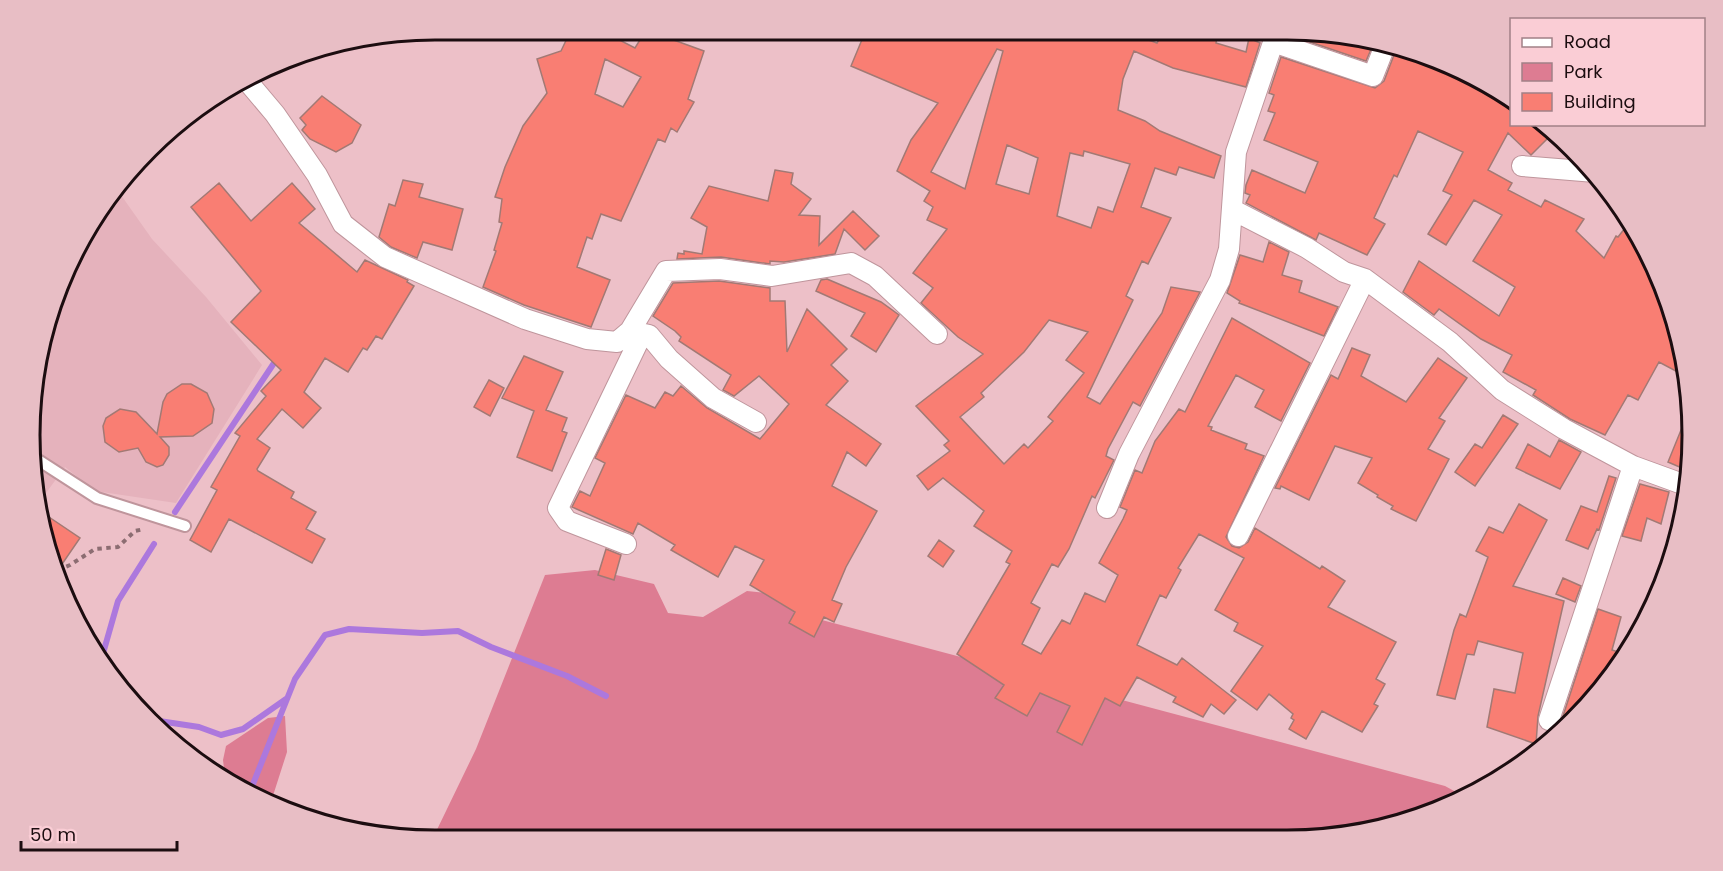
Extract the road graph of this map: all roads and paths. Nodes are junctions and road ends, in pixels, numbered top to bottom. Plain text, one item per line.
1 (1274, 40) edge
2 (1283, 40) edge
3 (1382, 52) edge
4 (251, 86) edge
5 (1522, 166) dead end
6 (1579, 170) edge
7 (1233, 210) junction
8 (1365, 279) junction
9 (636, 333) junction
10 (937, 334) dead end
11 (756, 422) dead end
12 (41, 462) edge
13 (1633, 466) junction
14 (1679, 483) edge
15 (1107, 508) dead end
16 (186, 526) dead end
17 (146, 528) dead end
18 (1238, 536) dead end
19 (626, 544) dead end
20 (63, 568) edge
21 (1549, 720) dead end

1 - 7 street
2 - 3 street
4 - 9 street
5 - 6 street
7 - 8 street
7 - 15 street
8 - 13 street
8 - 18 street
9 - 10 street
9 - 11 street
9 - 19 street
12 - 16 lane
13 - 14 street
13 - 21 street
17 - 20 path

